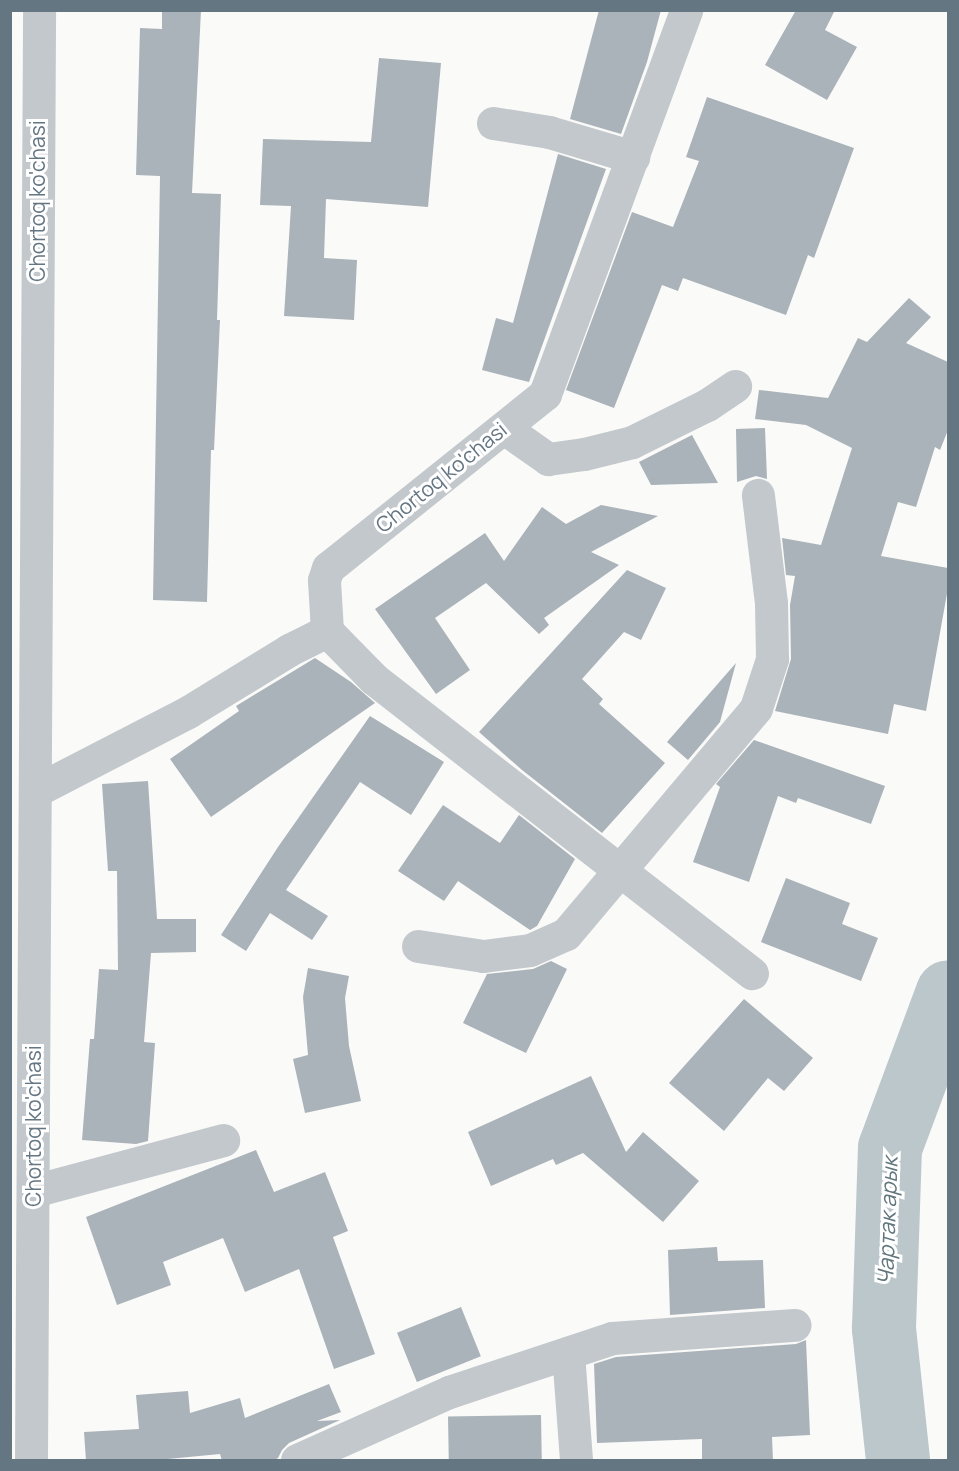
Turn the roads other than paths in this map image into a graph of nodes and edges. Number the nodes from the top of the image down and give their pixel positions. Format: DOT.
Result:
graph roads {
  1 [pos="39,10"];
  2 [pos="687,10"];
  3 [pos="493,123"];
  4 [pos="633,157"];
  5 [pos="735,386"];
  6 [pos="504,428"];
  7 [pos="758,495"];
  8 [pos="327,631"];
  9 [pos="22,683"];
  10 [pos="35,791"];
  11 [pos="618,869"];
  12 [pos="418,946"];
  13 [pos="752,973"];
  14 [pos="223,1140"];
  15 [pos="33,1191"];
  16 [pos="795,1324"];
  17 [pos="568,1353"];
  18 [pos="31,1461"];
  19 [pos="297,1461"];
  20 [pos="576,1461"];
  1 -- 9 [label="street, Chortoq ko'chasi"];
  2 -- 4 [label="street, Chortoq ko'chasi"];
  3 -- 4 [label="street"];
  4 -- 6 [label="street, Chortoq ko'chasi"];
  5 -- 6 [label="street"];
  6 -- 8 [label="street, Chortoq ko'chasi"];
  7 -- 11 [label="street"];
  8 -- 10 [label="street"];
  8 -- 11 [label="street"];
  9 -- 10 [label="street, Chortoq ko'chasi"];
  10 -- 15 [label="street, Chortoq ko'chasi"];
  11 -- 12 [label="street"];
  11 -- 13 [label="street"];
  14 -- 15 [label="street"];
  15 -- 18 [label="street, Chortoq ko'chasi"];
  16 -- 17 [label="street"];
  17 -- 19 [label="street"];
  17 -- 20 [label="street"];
}
